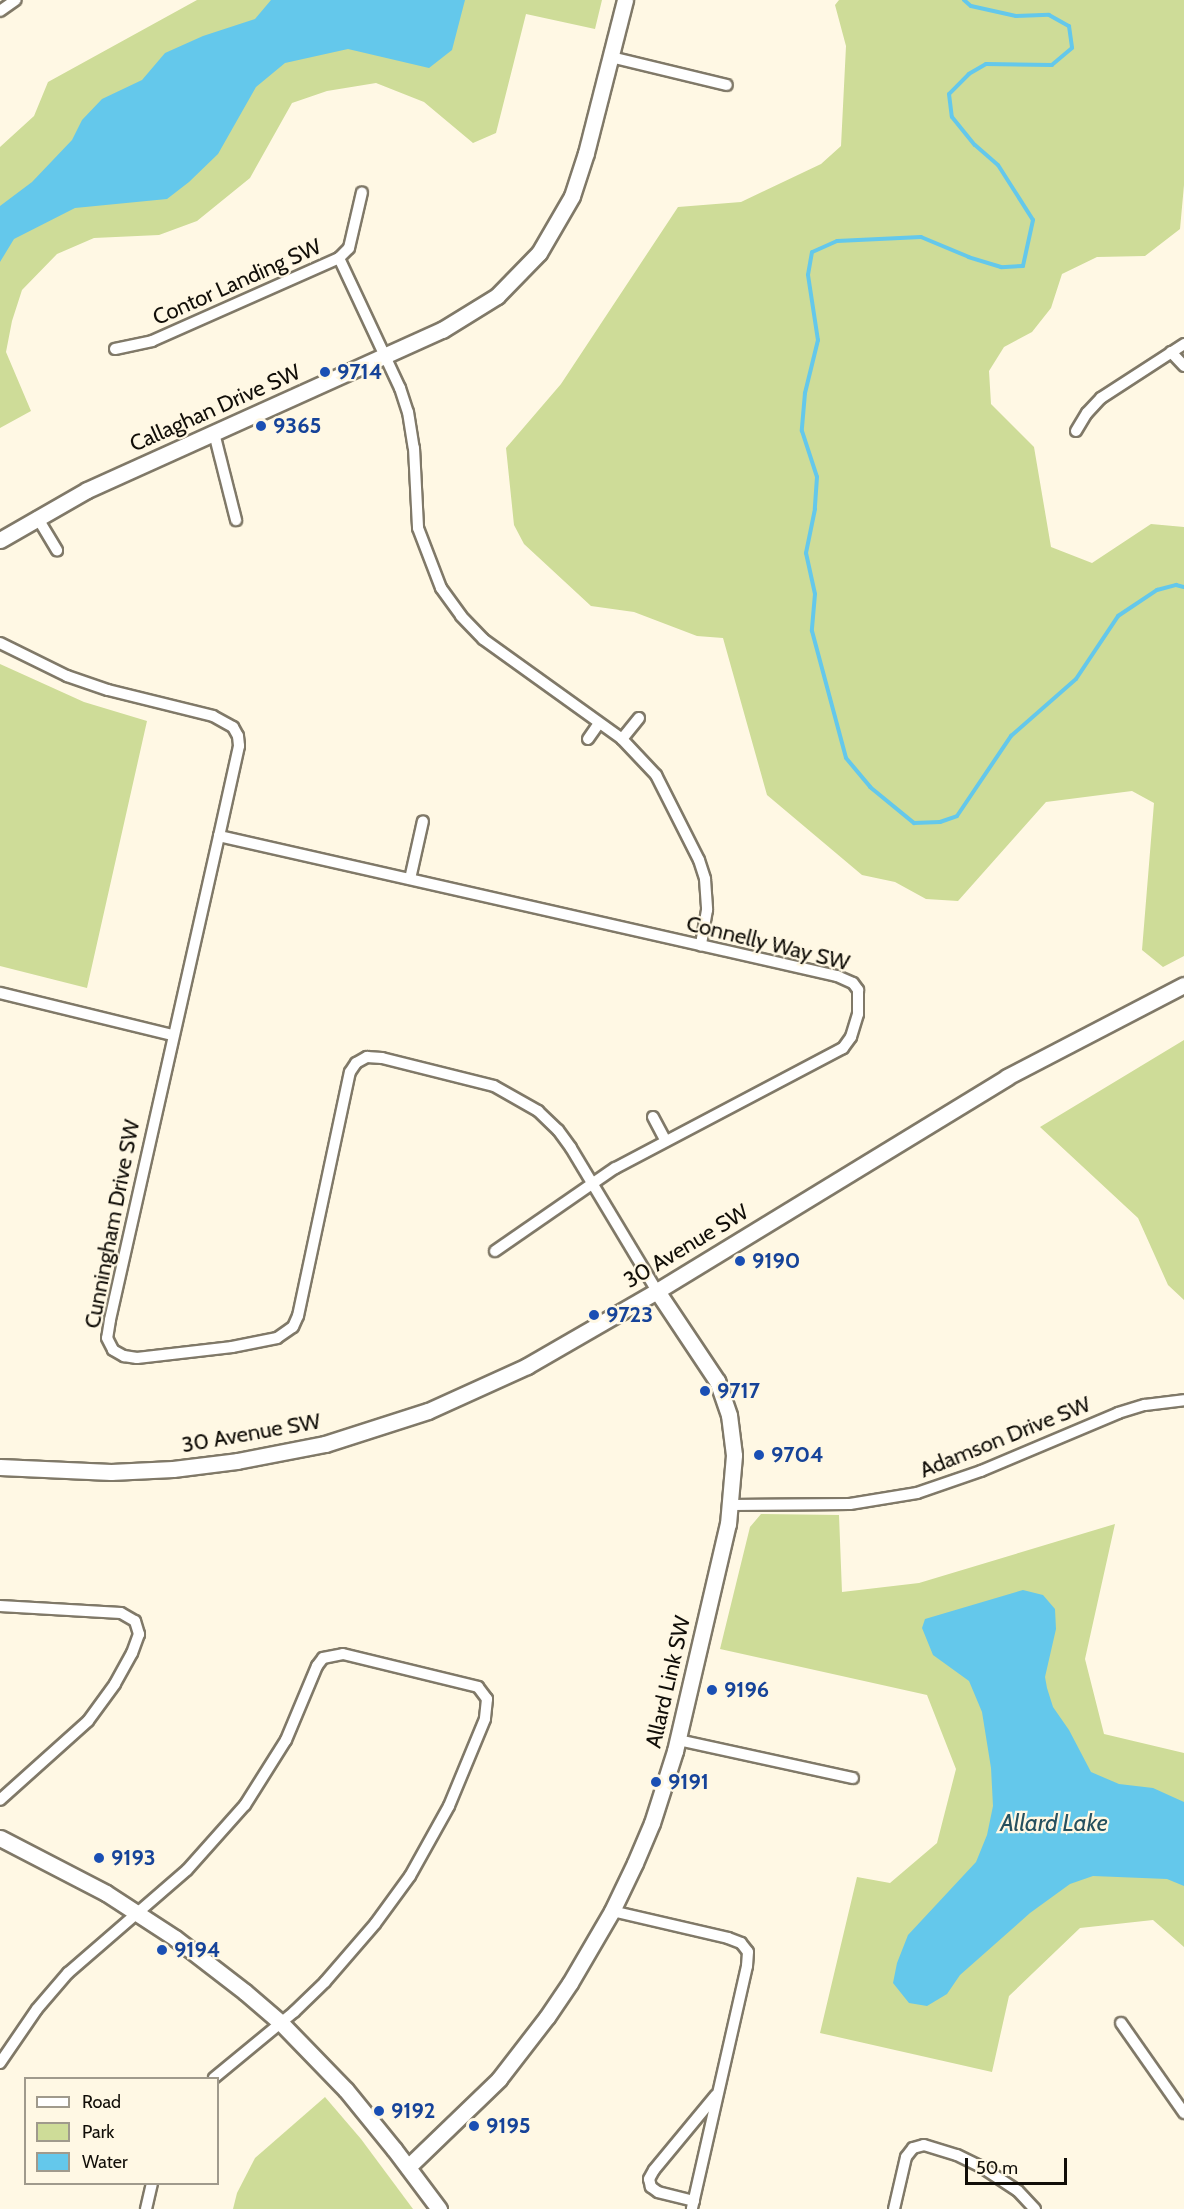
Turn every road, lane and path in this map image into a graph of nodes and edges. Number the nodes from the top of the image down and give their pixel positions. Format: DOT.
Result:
graph roads {
  1 [pos="16,0"];
  2 [pos="625,0"];
  3 [pos="0,11"];
  4 [pos="611,57"];
  5 [pos="727,85"];
  6 [pos="362,192"];
  7 [pos="339,258"];
  8 [pos="1184,344"];
  9 [pos="115,349"];
  10 [pos="1171,352"];
  11 [pos="385,357"];
  12 [pos="1184,366"];
  13 [pos="1076,431"];
  14 [pos="214,433"];
  15 [pos="37,517"];
  16 [pos="236,520"];
  17 [pos="0,540"];
  18 [pos="57,550"];
  19 [pos="0,643"];
  20 [pos="639,718"];
  21 [pos="599,723"];
  22 [pos="588,739"];
  23 [pos="622,740"];
  24 [pos="423,821"];
  25 [pos="219,836"];
  26 [pos="410,879"];
  27 [pos="701,945"];
  28 [pos="1184,985"];
  29 [pos="0,993"];
  30 [pos="172,1035"];
  31 [pos="653,1117"];
  32 [pos="666,1142"];
  33 [pos="592,1185"];
  34 [pos="495,1251"];
  35 [pos="657,1290"];
  36 [pos="1184,1400"];
  37 [pos="0,1467"];
  38 [pos="732,1505"];
  39 [pos="0,1606"];
  40 [pos="678,1740"];
  41 [pos="853,1779"];
  42 [pos="0,1800"];
  43 [pos="0,1838"];
  44 [pos="612,1911"];
  45 [pos="138,1913"];
  46 [pos="1121,2023"];
  47 [pos="281,2024"];
  48 [pos="0,2063"];
  49 [pos="216,2077"];
  50 [pos="718,2092"];
  51 [pos="1184,2113"];
  52 [pos="408,2167"];
  53 [pos="152,2185"];
  54 [pos="693,2205"];
  55 [pos="146,2209"];
  56 [pos="439,2209"];
  57 [pos="894,2209"];
  58 [pos="1035,2209"];
  1 -- 3 [label="street"];
  2 -- 4 [label="street, Callaghan Drive SW"];
  4 -- 5 [label="street"];
  4 -- 11 [label="street, Callaghan Drive SW"];
  6 -- 7 [label="street, Contor Landing SW"];
  7 -- 9 [label="street, Contor Landing SW"];
  7 -- 11 [label="street"];
  8 -- 10 [label="street"];
  10 -- 12 [label="street"];
  10 -- 13 [label="street"];
  11 -- 14 [label="street, Callaghan Drive SW"];
  11 -- 21 [label="street"];
  14 -- 15 [label="street, Callaghan Drive SW"];
  14 -- 16 [label="street"];
  15 -- 17 [label="street, Callaghan Drive SW"];
  15 -- 18 [label="street"];
  19 -- 25 [label="street, Cunningham Drive SW"];
  20 -- 23 [label="street"];
  21 -- 22 [label="street"];
  21 -- 23 [label="street"];
  23 -- 27 [label="street"];
  24 -- 26 [label="street"];
  25 -- 26 [label="street, Connelly Way SW"];
  25 -- 30 [label="street, Cunningham Drive SW"];
  26 -- 27 [label="street, Connelly Way SW"];
  27 -- 32 [label="street, Connelly Way SW"];
  28 -- 35 [label="street, 30 Avenue SW"];
  29 -- 30 [label="street"];
  30 -- 33 [label="street, Cunningham Drive SW"];
  31 -- 32 [label="street"];
  32 -- 33 [label="street, Connelly Way SW"];
  33 -- 34 [label="street"];
  33 -- 35 [label="street, Cunningham Drive SW"];
  35 -- 37 [label="street, 30 Avenue SW"];
  35 -- 38 [label="street, Allard Link SW"];
  36 -- 38 [label="street, Adamson Drive SW"];
  38 -- 40 [label="street, Allard Link SW"];
  39 -- 42 [label="street"];
  40 -- 41 [label="street"];
  40 -- 44 [label="street, Allard Link SW"];
  43 -- 45 [label="street"];
  44 -- 50 [label="street"];
  44 -- 52 [label="street, Allard Link SW"];
  45 -- 47 [label="street"];
  45 -- 47 [label="street"];
  45 -- 48 [label="street"];
  46 -- 51 [label="street"];
  47 -- 49 [label="street"];
  47 -- 52 [label="street"];
  50 -- 54 [label="street"];
  50 -- 54 [label="street"];
  52 -- 56 [label="street"];
  53 -- 55 [label="street"];
  57 -- 58 [label="street"];
}
